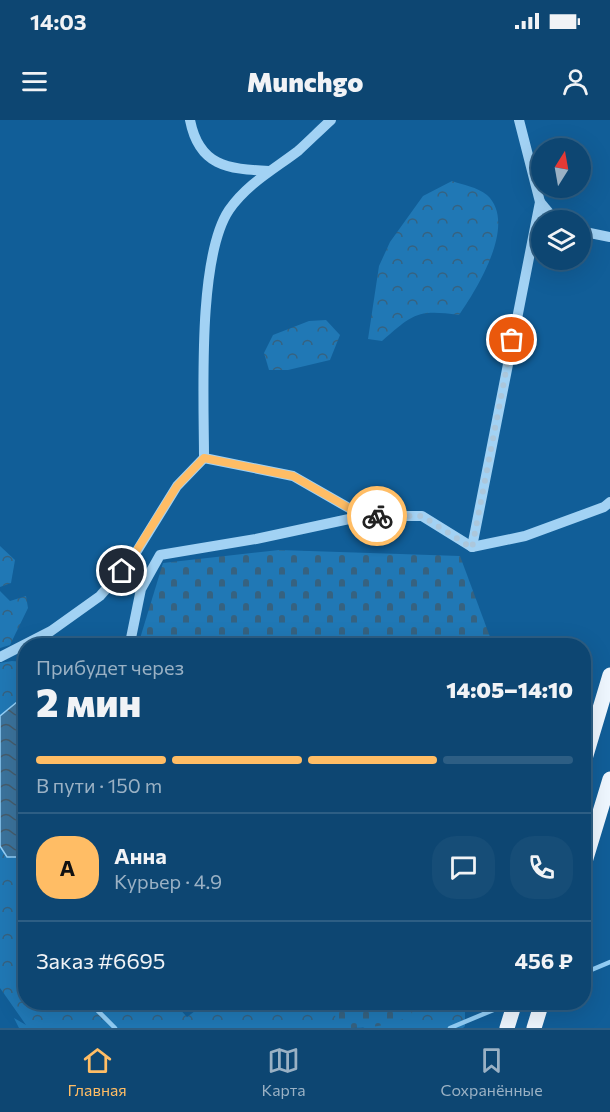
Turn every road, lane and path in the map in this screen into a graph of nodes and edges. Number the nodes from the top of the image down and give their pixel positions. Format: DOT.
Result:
graph roads {
  1 [pos="190,120"];
  2 [pos="331,120"];
  3 [pos="519,120"];
  4 [pos="269,171"];
  5 [pos="540,202"];
  6 [pos="547,210"];
  7 [pos="591,233"];
  8 [pos="610,237"];
  9 [pos="204,458"];
  10 [pos="610,502"];
  11 [pos="363,516"];
  12 [pos="472,548"];
  13 [pos="37,638"];
  14 [pos="131,638"];
  15 [pos="18,648"];
  16 [pos="0,657"];
  17 [pos="610,675"];
  18 [pos="591,739"];
  19 [pos="610,779"];
  20 [pos="591,842"];
  21 [pos="512,1010"];
  22 [pos="540,1010"];
  23 [pos="507,1028"];
  24 [pos="534,1028"];
  1 -- 4 [label="street"];
  2 -- 4 [label="street"];
  3 -- 5 [label="street"];
  4 -- 9 [label="street"];
  5 -- 6 [label="street"];
  5 -- 12 [label="street"];
  7 -- 8 [label="street"];
  9 -- 11 [label="street"];
  9 -- 13 [label="street"];
  10 -- 12 [label="street"];
  11 -- 12 [label="street"];
  11 -- 14 [label="street"];
  15 -- 16 [label="street"];
  17 -- 18 [label="main road"];
  19 -- 20 [label="main road"];
  21 -- 23 [label="main road"];
  22 -- 24 [label="main road"];
}
